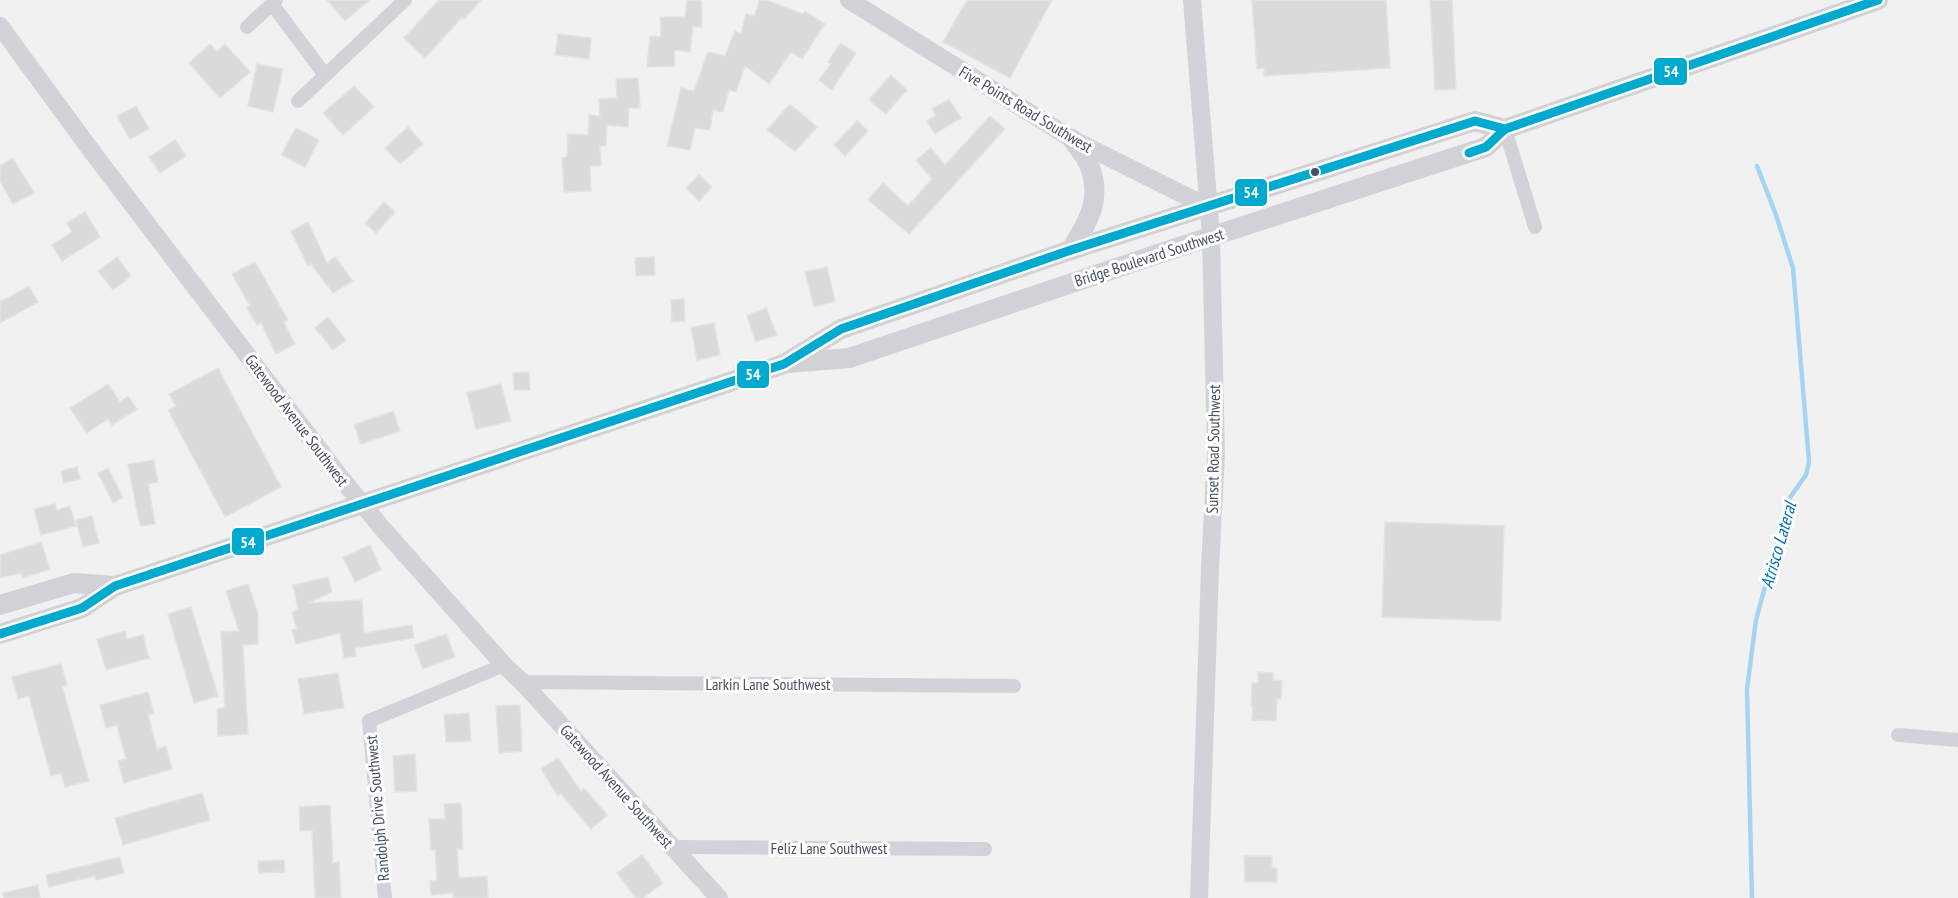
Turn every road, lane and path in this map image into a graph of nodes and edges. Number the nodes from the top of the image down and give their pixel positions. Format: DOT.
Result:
graph roads {
  1 [pos="405,0"];
  2 [pos="849,0"];
  3 [pos="1192,0"];
  4 [pos="1878,0"];
  5 [pos="274,2"];
  6 [pos="0,26"];
  7 [pos="247,27"];
  8 [pos="325,75"];
  9 [pos="298,101"];
  10 [pos="1504,129"];
  11 [pos="1072,139"];
  12 [pos="1208,207"];
  13 [pos="1535,227"];
  14 [pos="1210,236"];
  15 [pos="1071,250"];
  16 [pos="784,364"];
  17 [pos="361,503"];
  18 [pos="115,586"];
  19 [pos="0,605"];
  20 [pos="0,634"];
  21 [pos="504,665"];
  22 [pos="522,682"];
  23 [pos="1014,686"];
  24 [pos="1898,735"];
  25 [pos="1958,740"];
  26 [pos="673,847"];
  27 [pos="986,849"];
  28 [pos="385,898"];
  29 [pos="718,898"];
  30 [pos="1199,898"];
  1 -- 8 [label="street"];
  2 -- 11 [label="street, Five Points Road Southwest"];
  3 -- 12 [label="street, Sunset Road Southwest"];
  4 -- 10 [label="main road, Bridge Boulevard Southwest"];
  5 -- 7 [label="street"];
  5 -- 8 [label="street"];
  6 -- 17 [label="street, Gatewood Avenue Southwest"];
  8 -- 9 [label="street"];
  10 -- 12 [label="main road, Bridge Boulevard Southwest"];
  10 -- 13 [label="street"];
  10 -- 14 [label="main road, Bridge Boulevard Southwest"];
  11 -- 12 [label="street, Five Points Road Southwest"];
  11 -- 15 [label="main road"];
  12 -- 14 [label="street, Sunset Road Southwest"];
  12 -- 15 [label="main road, Bridge Boulevard Southwest"];
  14 -- 16 [label="main road, Bridge Boulevard Southwest"];
  14 -- 30 [label="street, Sunset Road Southwest"];
  15 -- 16 [label="main road, Bridge Boulevard Southwest"];
  16 -- 17 [label="main road, Bridge Boulevard Southwest"];
  17 -- 18 [label="main road, Bridge Boulevard Southwest"];
  17 -- 21 [label="street, Gatewood Avenue Southwest"];
  18 -- 19 [label="main road, Bridge Boulevard Southwest"];
  18 -- 20 [label="main road, Bridge Boulevard Southwest"];
  21 -- 22 [label="street, Gatewood Avenue Southwest"];
  21 -- 28 [label="street, Randolph Drive Southwest"];
  22 -- 23 [label="street, Larkin Lane Southwest"];
  22 -- 26 [label="street, Gatewood Avenue Southwest"];
  24 -- 25 [label="street"];
  26 -- 27 [label="street, Feliz Lane Southwest"];
  26 -- 29 [label="street, Gatewood Avenue Southwest"];
}
